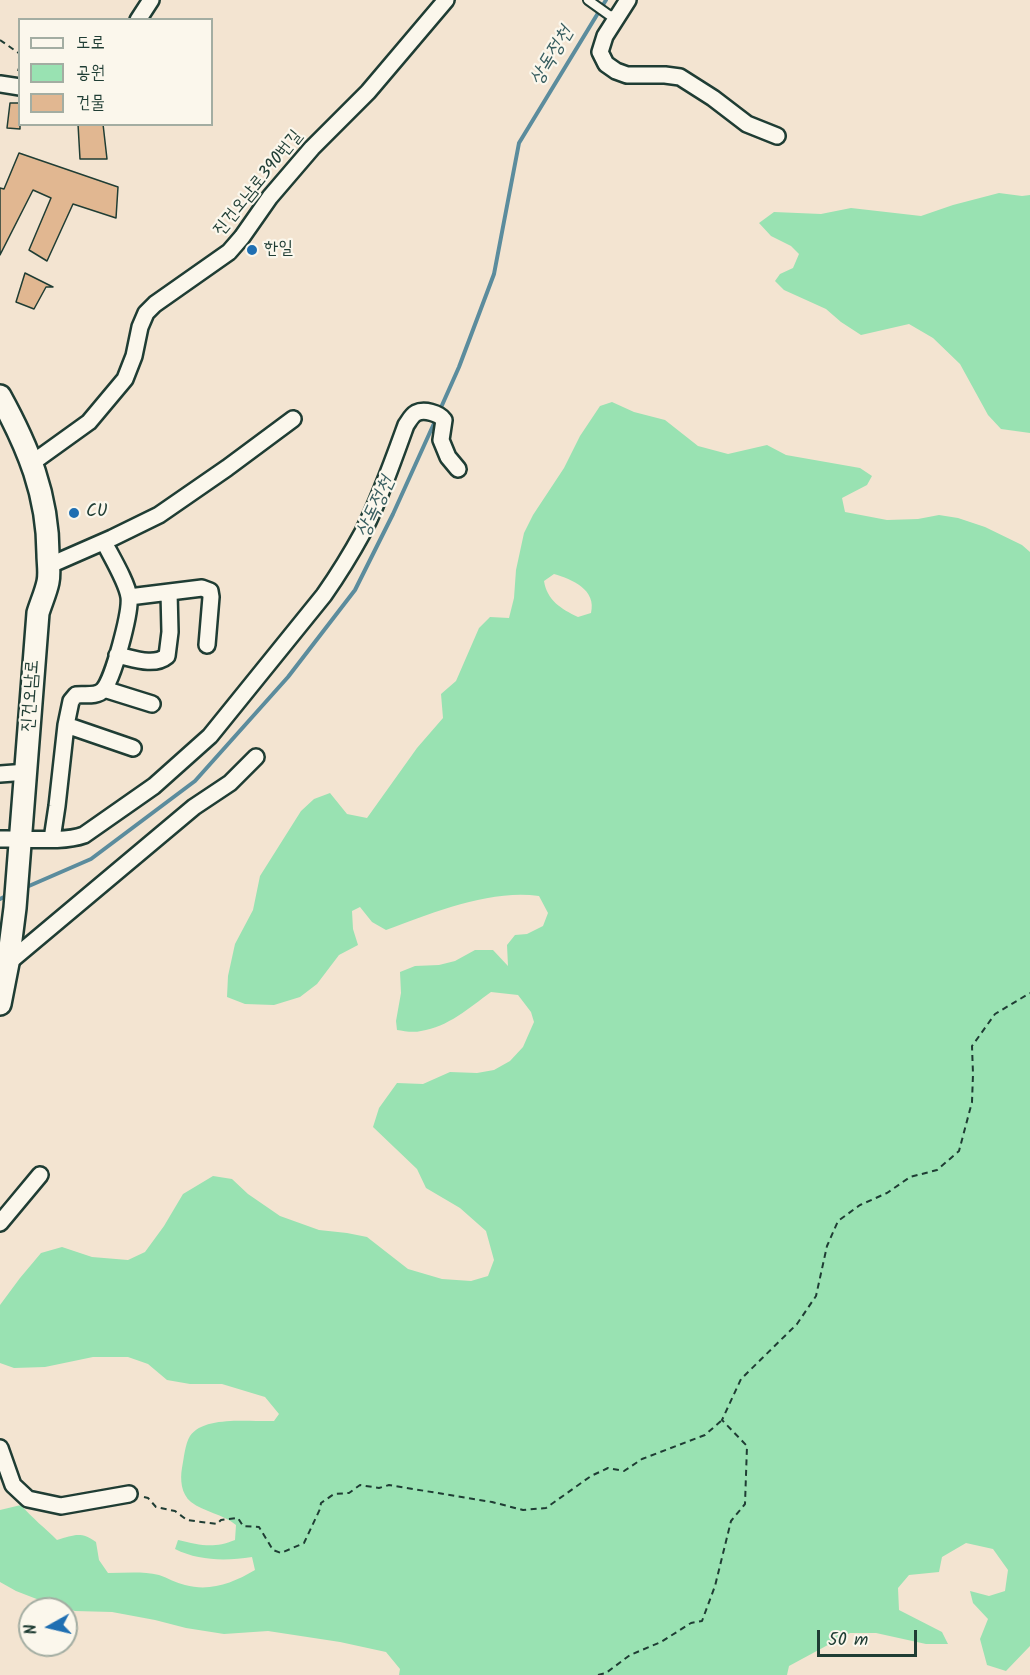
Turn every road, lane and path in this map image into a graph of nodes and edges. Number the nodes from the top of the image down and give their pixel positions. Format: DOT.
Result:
graph roads {
  1 [pos="151,0"];
  2 [pos="446,0"];
  3 [pos="628,0"];
  4 [pos="589,1"];
  5 [pos="613,16"];
  6 [pos="139,18"];
  7 [pos="0,40"];
  8 [pos="18,53"];
  9 [pos="0,84"];
  10 [pos="18,87"];
  11 [pos="777,136"];
  12 [pos="0,396"];
  13 [pos="293,419"];
  14 [pos="32,463"];
  15 [pos="458,469"];
  16 [pos="104,542"];
  17 [pos="48,566"];
  18 [pos="170,592"];
  19 [pos="129,597"];
  20 [pos="207,645"];
  21 [pos="117,655"];
  22 [pos="104,690"];
  23 [pos="152,704"];
  24 [pos="66,725"];
  25 [pos="132,748"];
  26 [pos="256,758"];
  27 [pos="27,772"];
  28 [pos="0,774"];
  29 [pos="10,838"];
  30 [pos="51,839"];
  31 [pos="8,963"];
  32 [pos="1030,993"];
  33 [pos="0,1004"];
  34 [pos="40,1175"];
  35 [pos="0,1222"];
  36 [pos="722,1420"];
  37 [pos="0,1448"];
  38 [pos="129,1494"];
  39 [pos="598,1675"];
  1 -- 6 [label="street"];
  2 -- 14 [label="street, 진건오남로390번길"];
  3 -- 5 [label="street"];
  4 -- 5 [label="lane"];
  5 -- 11 [label="street"];
  7 -- 8 [label="path"];
  9 -- 10 [label="street"];
  12 -- 14 [label="main road, 진건오남로"];
  13 -- 16 [label="street"];
  14 -- 17 [label="main road, 진건오남로"];
  15 -- 30 [label="street"];
  16 -- 17 [label="street"];
  16 -- 19 [label="street"];
  17 -- 27 [label="main road, 진건오남로"];
  18 -- 19 [label="street"];
  18 -- 20 [label="street"];
  18 -- 21 [label="street"];
  19 -- 21 [label="street"];
  21 -- 22 [label="street"];
  22 -- 23 [label="street"];
  22 -- 24 [label="street"];
  24 -- 25 [label="street"];
  24 -- 30 [label="street"];
  26 -- 31 [label="street"];
  27 -- 28 [label="street"];
  27 -- 29 [label="main road, 진건오남로"];
  29 -- 30 [label="street"];
  29 -- 31 [label="main road, 진건오남로"];
  31 -- 33 [label="main road, 진건오남로"];
  32 -- 36 [label="path"];
  34 -- 35 [label="street"];
  36 -- 38 [label="path"];
  36 -- 39 [label="path"];
  37 -- 38 [label="street"];
}
